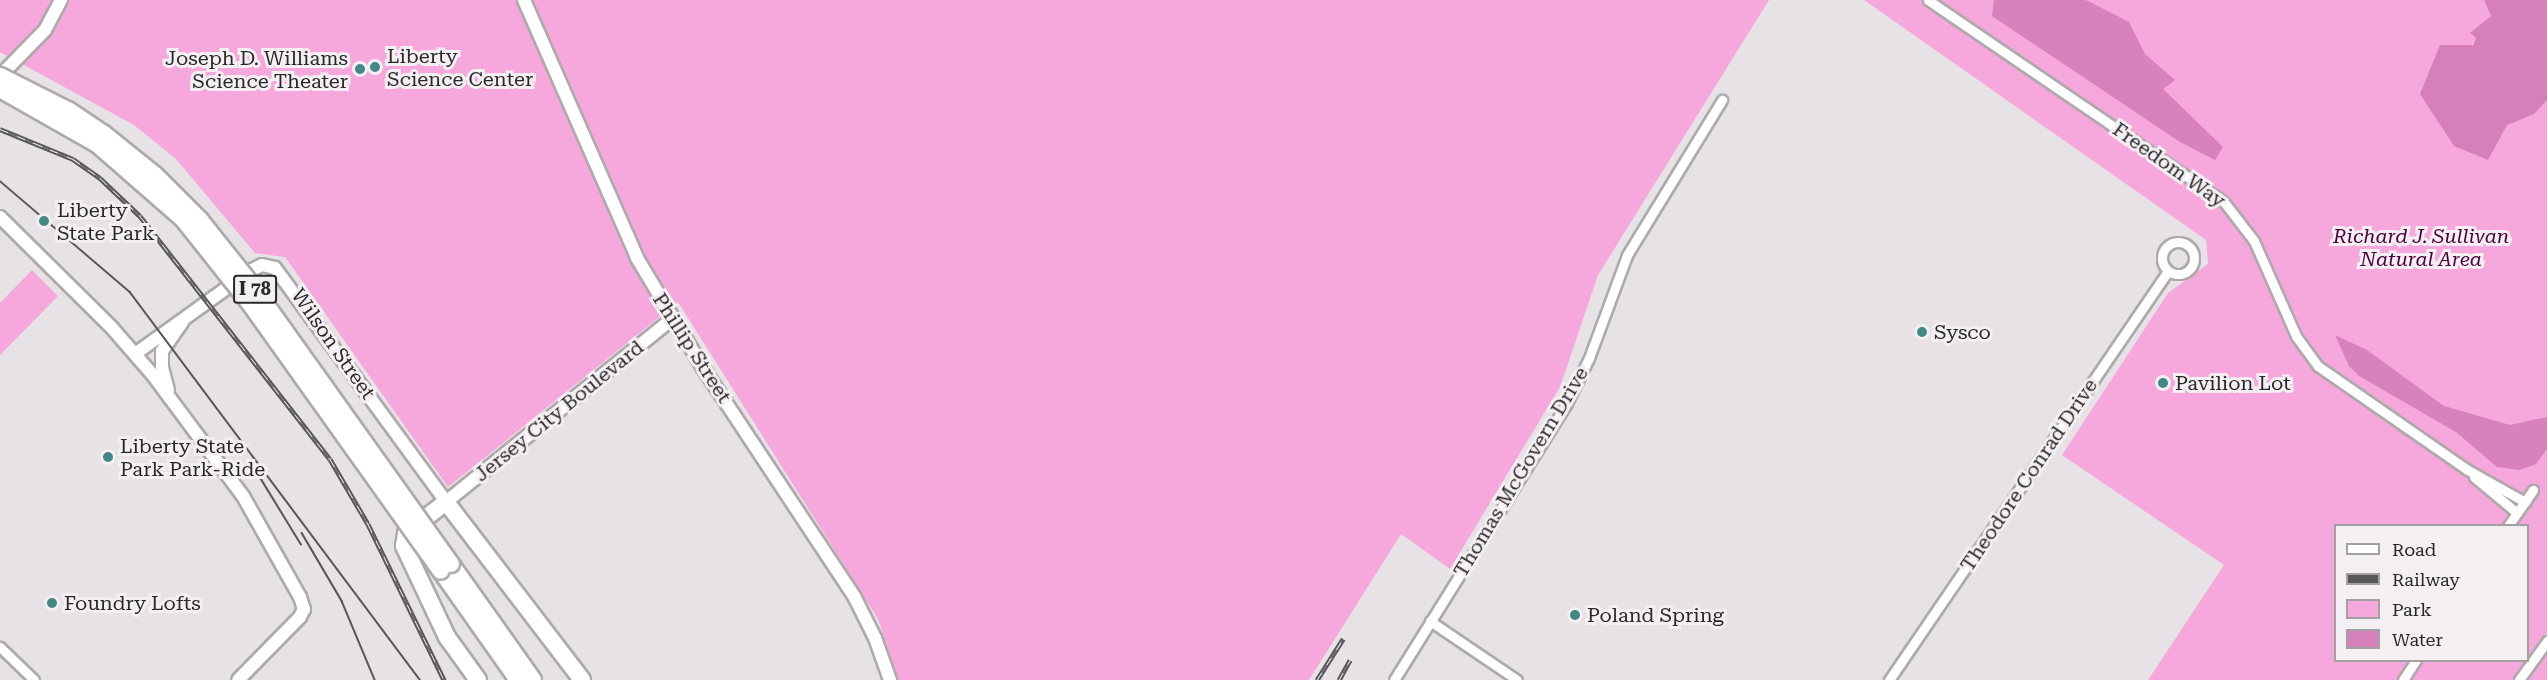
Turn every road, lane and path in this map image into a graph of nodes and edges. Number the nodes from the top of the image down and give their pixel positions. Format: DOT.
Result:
graph roads {
  1 [pos="61,0"];
  2 [pos="524,0"];
  3 [pos="1928,0"];
  4 [pos="0,76"];
  5 [pos="0,89"];
  6 [pos="1722,100"];
  7 [pos="0,218"];
  8 [pos="2168,271"];
  9 [pos="194,309"];
  10 [pos="672,319"];
  11 [pos="135,354"];
  12 [pos="172,399"];
  13 [pos="2466,469"];
  14 [pos="2533,490"];
  15 [pos="446,502"];
  16 [pos="2525,502"];
  17 [pos="2517,513"];
  18 [pos="2509,524"];
  19 [pos="446,568"];
  20 [pos="1430,621"];
  21 [pos="2547,641"];
  22 [pos="0,646"];
  23 [pos="2415,662"];
  24 [pos="33,680"];
  25 [pos="238,680"];
  26 [pos="478,680"];
  27 [pos="518,680"];
  28 [pos="533,680"];
  29 [pos="582,680"];
  30 [pos="890,680"];
  31 [pos="1394,680"];
  32 [pos="1517,680"];
  33 [pos="1889,680"];
  34 [pos="2403,680"];
  35 [pos="2519,680"];
  1 -- 4 [label="street"];
  2 -- 10 [label="street, Phillip Street"];
  3 -- 13 [label="street, Freedom Way"];
  4 -- 19 [label="highway, I 78, bridge"];
  5 -- 19 [label="highway, I 78, bridge"];
  6 -- 20 [label="street, Thomas McGovern Drive"];
  7 -- 11 [label="street"];
  8 -- 33 [label="street, Theodore Conrad Drive"];
  9 -- 11 [label="street, Wilson Street"];
  9 -- 12 [label="street"];
  9 -- 15 [label="street, Wilson Street"];
  10 -- 15 [label="street, Jersey City Boulevard"];
  10 -- 30 [label="street, Phillip Street"];
  11 -- 12 [label="street"];
  12 -- 25 [label="street"];
  13 -- 16 [label="street, Freedom Way"];
  13 -- 17 [label="street, Freedom Way"];
  14 -- 16 [label="street"];
  15 -- 26 [label="highway"];
  15 -- 29 [label="highway"];
  16 -- 17 [label="street"];
  17 -- 18 [label="street"];
  19 -- 27 [label="highway, I 78"];
  19 -- 28 [label="highway, I 78"];
  20 -- 31 [label="street, Thomas McGovern Drive"];
  20 -- 32 [label="street"];
  21 -- 35 [label="street"];
  22 -- 24 [label="street"];
  23 -- 34 [label="street"];
}
